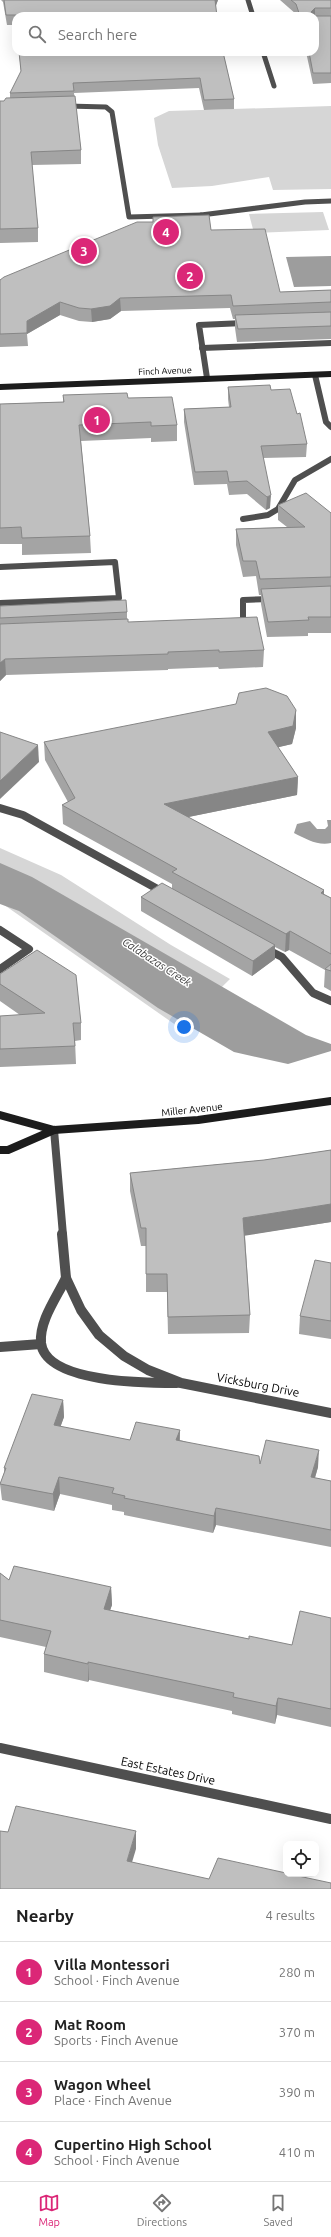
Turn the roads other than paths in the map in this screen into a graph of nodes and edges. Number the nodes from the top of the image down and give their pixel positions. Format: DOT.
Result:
graph roads {
  1 [pos="248,0"];
  2 [pos="252,12"];
  3 [pos="265,56"];
  4 [pos="274,86"];
  5 [pos="63,106"];
  6 [pos="331,201"];
  7 [pos="251,323"];
  8 [pos="331,343"];
  9 [pos="202,348"];
  10 [pos="315,374"];
  11 [pos="331,374"];
  12 [pos="207,378"];
  13 [pos="0,387"];
  14 [pos="331,427"];
  15 [pos="331,459"];
  16 [pos="243,520"];
  17 [pos="0,567"];
  18 [pos="275,599"];
  19 [pos="0,602"];
  20 [pos="236,626"];
  21 [pos="0,808"];
  22 [pos="167,894"];
  23 [pos="0,930"];
  24 [pos="262,946"];
  25 [pos="0,969"];
  26 [pos="331,1001"];
  27 [pos="331,1101"];
  28 [pos="0,1115"];
  29 [pos="54,1130"];
  30 [pos="0,1150"];
  31 [pos="66,1278"];
  32 [pos="41,1344"];
  33 [pos="0,1347"];
  34 [pos="181,1383"];
  35 [pos="331,1412"];
  36 [pos="0,1748"];
  37 [pos="331,1819"];
  1 -- 2 [label="street"];
  3 -- 4 [label="street"];
  5 -- 6 [label="street"];
  7 -- 9 [label="street"];
  8 -- 9 [label="street"];
  9 -- 12 [label="street"];
  10 -- 11 [label="street, Finch Avenue"];
  10 -- 12 [label="street, Finch Avenue"];
  10 -- 14 [label="street"];
  12 -- 13 [label="street, Finch Avenue"];
  15 -- 16 [label="street"];
  17 -- 19 [label="street"];
  18 -- 20 [label="street"];
  21 -- 22 [label="street"];
  23 -- 25 [label="street"];
  24 -- 26 [label="street"];
  27 -- 29 [label="street, Miller Avenue"];
  28 -- 29 [label="street, Miller Avenue"];
  29 -- 30 [label="street, Miller Avenue"];
  29 -- 31 [label="street, Vicksburg Drive"];
  31 -- 32 [label="street, Vicksburg Drive"];
  31 -- 34 [label="street, Vicksburg Drive"];
  32 -- 33 [label="street"];
  32 -- 34 [label="street, Vicksburg Drive"];
  34 -- 35 [label="street, Vicksburg Drive"];
  36 -- 37 [label="street, East Estates Drive"];
}
